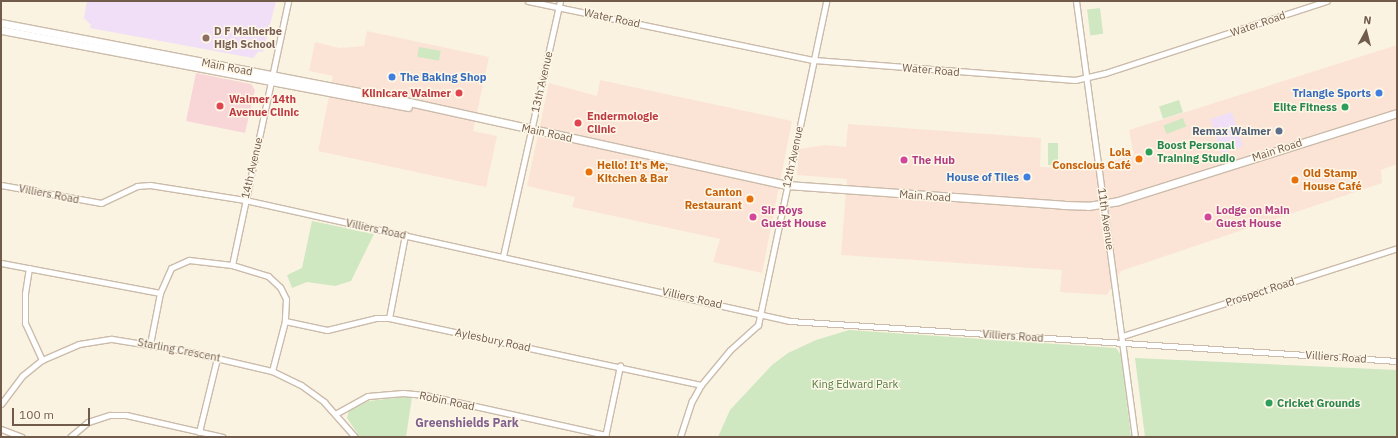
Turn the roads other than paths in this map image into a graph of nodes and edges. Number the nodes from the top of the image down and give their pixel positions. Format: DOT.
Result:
graph roads {
  1 [pos="288,1"];
  2 [pos="528,1"];
  3 [pos="560,1"];
  4 [pos="826,1"];
  5 [pos="1076,1"];
  6 [pos="1328,1"];
  7 [pos="559,7"];
  8 [pos="1,23"];
  9 [pos="1,30"];
  10 [pos="814,60"];
  11 [pos="271,78"];
  12 [pos="1086,78"];
  13 [pos="1396,112"];
  14 [pos="531,129"];
  15 [pos="1,185"];
  16 [pos="787,185"];
  17 [pos="245,200"];
  18 [pos="1104,205"];
  19 [pos="405,235"];
  20 [pos="1397,248"];
  21 [pos="503,256"];
  22 [pos="1,263"];
  23 [pos="232,265"];
  24 [pos="29,268"];
  25 [pos="160,293"];
  26 [pos="760,314"];
  27 [pos="389,318"];
  28 [pos="285,321"];
  29 [pos="1122,336"];
  30 [pos="1122,342"];
  31 [pos="150,344"];
  32 [pos="218,358"];
  33 [pos="42,360"];
  34 [pos="1397,361"];
  35 [pos="620,366"];
  36 [pos="272,371"];
  37 [pos="701,385"];
  38 [pos="1,404"];
  39 [pos="337,413"];
  40 [pos="1,429"];
  41 [pos="199,432"];
  42 [pos="606,436"];
  43 [pos="22,437"];
  44 [pos="70,437"];
  45 [pos="222,437"];
  46 [pos="355,437"];
  47 [pos="680,437"];
  48 [pos="1135,437"];
  1 -- 11 [label="street, 14th Avenue"];
  2 -- 7 [label="street, Water Road"];
  3 -- 7 [label="street, 13th Avenue"];
  4 -- 10 [label="street, 12th Avenue"];
  5 -- 12 [label="street, 11th Avenue"];
  6 -- 12 [label="street, Water Road"];
  7 -- 10 [label="street, Water Road"];
  7 -- 14 [label="street, 13th Avenue"];
  8 -- 11 [label="main road, Main Road"];
  9 -- 11 [label="main road, Main Road"];
  10 -- 12 [label="street, Water Road"];
  10 -- 16 [label="street, 12th Avenue"];
  11 -- 14 [label="main road, Main Road"];
  11 -- 17 [label="street, 14th Avenue"];
  12 -- 18 [label="street, 11th Avenue"];
  13 -- 18 [label="main road, Main Road"];
  14 -- 16 [label="main road, Main Road"];
  14 -- 21 [label="street, 13th Avenue"];
  15 -- 17 [label="street, Villiers Road"];
  16 -- 18 [label="main road, Main Road"];
  16 -- 26 [label="street, 12th Avenue"];
  17 -- 19 [label="street, Villiers Road"];
  17 -- 23 [label="street, 14th Avenue"];
  18 -- 29 [label="street, 11th Avenue"];
  19 -- 21 [label="street, Villiers Road"];
  19 -- 27 [label="street"];
  20 -- 29 [label="street, Prospect Road"];
  21 -- 26 [label="street, Villiers Road"];
  22 -- 24 [label="street"];
  23 -- 25 [label="street"];
  23 -- 28 [label="street"];
  24 -- 25 [label="street"];
  24 -- 33 [label="street"];
  25 -- 31 [label="street"];
  26 -- 30 [label="street, Villiers Road"];
  26 -- 37 [label="street, 12th Avenue"];
  27 -- 28 [label="street, Aylesbury Road"];
  27 -- 35 [label="street, Aylesbury Road"];
  28 -- 36 [label="street"];
  29 -- 30 [label="street, 11th Avenue"];
  30 -- 34 [label="street, Villiers Road"];
  30 -- 48 [label="street, 11th Avenue"];
  31 -- 32 [label="street, Starling Crescent"];
  31 -- 33 [label="street, Starling Crescent"];
  32 -- 36 [label="street, Starling Crescent"];
  32 -- 41 [label="street"];
  33 -- 38 [label="street, Starling Crescent"];
  35 -- 37 [label="street, Aylesbury Road"];
  35 -- 42 [label="street"];
  36 -- 39 [label="street, Starling Crescent"];
  37 -- 47 [label="street, 12th Avenue"];
  39 -- 42 [label="street, Robin Road"];
  39 -- 46 [label="street, Starling Crescent"];
  40 -- 43 [label="street"];
  41 -- 44 [label="street"];
  41 -- 45 [label="street"];
}
